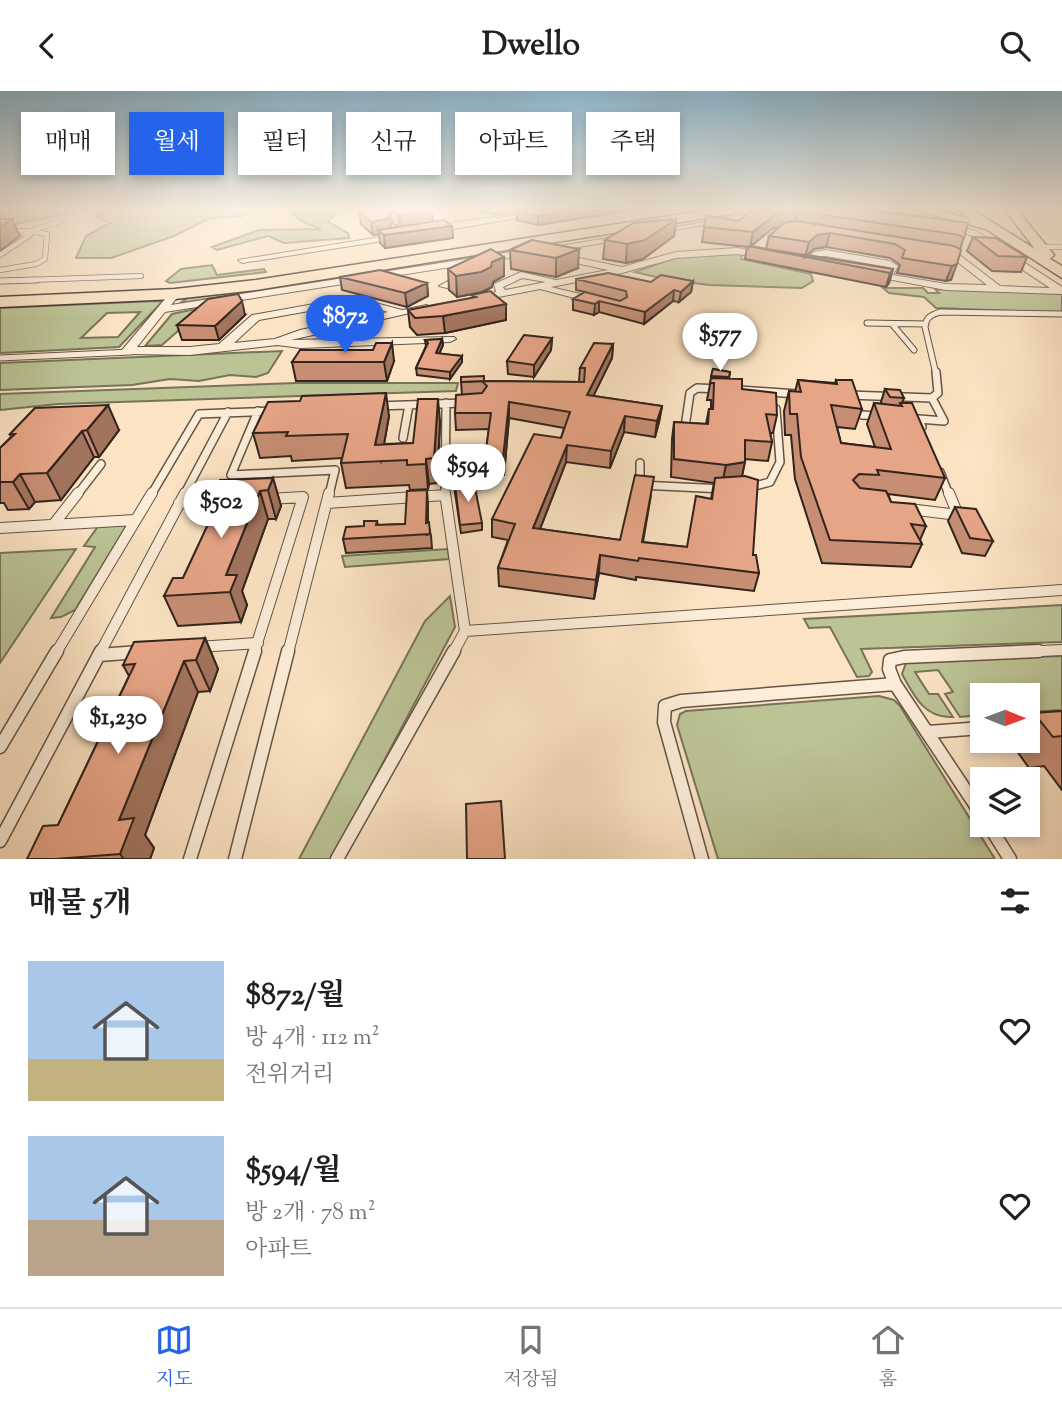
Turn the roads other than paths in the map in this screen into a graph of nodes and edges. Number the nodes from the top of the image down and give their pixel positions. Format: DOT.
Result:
graph roads {
  1 [pos="46,246"];
  2 [pos="330,246"];
  3 [pos="480,246"];
  4 [pos="502,246"];
  5 [pos="519,246"];
  6 [pos="565,246"];
  7 [pos="992,246"];
  8 [pos="1021,246"];
  9 [pos="1035,246"];
  10 [pos="1040,246"];
  11 [pos="1062,247"];
  12 [pos="534,251"];
  13 [pos="931,251"];
  14 [pos="1044,251"];
  15 [pos="782,257"];
  16 [pos="486,259"];
  17 [pos="242,260"];
  18 [pos="795,260"];
  19 [pos="809,262"];
  20 [pos="822,265"];
  21 [pos="1062,265"];
  22 [pos="0,270"];
  23 [pos="622,270"];
  24 [pos="862,272"];
  25 [pos="1062,273"];
  26 [pos="141,275"];
  27 [pos="888,277"];
  28 [pos="0,281"];
  29 [pos="560,282"];
  30 [pos="444,286"];
  31 [pos="535,287"];
  32 [pos="998,289"];
  33 [pos="1062,291"];
  34 [pos="503,293"];
  35 [pos="175,294"];
  36 [pos="0,300"];
  37 [pos="465,300"];
  38 [pos="608,303"];
  39 [pos="439,305"];
  40 [pos="165,309"];
  41 [pos="401,313"];
  42 [pos="1062,314"];
  43 [pos="867,323"];
  44 [pos="892,324"];
  45 [pos="926,324"];
  46 [pos="450,339"];
  47 [pos="277,342"];
  48 [pos="221,349"];
  49 [pos="914,350"];
  50 [pos="131,352"];
  51 [pos="0,358"];
  52 [pos="777,393"];
  53 [pos="803,394"];
  54 [pos="842,395"];
  55 [pos="932,398"];
  56 [pos="446,403"];
  57 [pos="470,403"];
  58 [pos="409,405"];
  59 [pos="368,407"];
  60 [pos="285,410"];
  61 [pos="258,411"];
  62 [pos="228,412"];
  63 [pos="862,415"];
  64 [pos="896,418"];
  65 [pos="907,418"];
  66 [pos="919,419"];
  67 [pos="685,427"];
  68 [pos="923,431"];
  69 [pos="403,438"];
  70 [pos="100,464"];
  71 [pos="640,464"];
  72 [pos="938,467"];
  73 [pos="730,489"];
  74 [pos="743,489"];
  75 [pos="445,495"];
  76 [pos="262,499"];
  77 [pos="234,501"];
  78 [pos="179,503"];
  79 [pos="327,503"];
  80 [pos="905,509"];
  81 [pos="135,520"];
  82 [pos="53,525"];
  83 [pos="0,528"];
  84 [pos="1062,590"];
  85 [pos="465,631"];
  86 [pos="258,643"];
  87 [pos="191,648"];
  88 [pos="1062,650"];
  89 [pos="152,651"];
  90 [pos="99,655"];
  91 [pos="895,684"];
  92 [pos="970,729"];
  93 [pos="928,731"];
  94 [pos="0,747"];
  95 [pos="970,796"];
  96 [pos="996,837"];
  97 [pos="0,841"];
  98 [pos="190,859"];
  99 [pos="235,859"];
  100 [pos="337,859"];
  101 [pos="702,859"];
  102 [pos="1010,859"];
  1 -- 22 [label="lane"];
  2 -- 17 [label="street"];
  3 -- 36 [label="main road"];
  4 -- 35 [label="main road"];
  5 -- 12 [label="street"];
  6 -- 12 [label="street"];
  7 -- 33 [label="street"];
  8 -- 25 [label="main road"];
  9 -- 14 [label="main road"];
  10 -- 14 [label="main road"];
  11 -- 14 [label="lane"];
  12 -- 16 [label="street"];
  12 -- 23 [label="street"];
  13 -- 32 [label="street"];
  14 -- 21 [label="main road"];
  15 -- 23 [label="street"];
  16 -- 30 [label="street"];
  16 -- 40 [label="street"];
  18 -- 19 [label="street"];
  19 -- 20 [label="street"];
  19 -- 27 [label="street"];
  23 -- 29 [label="street"];
  24 -- 27 [label="street"];
  26 -- 28 [label="lane"];
  27 -- 32 [label="street"];
  29 -- 31 [label="street"];
  29 -- 34 [label="street"];
  31 -- 34 [label="street"];
  31 -- 38 [label="street"];
  32 -- 33 [label="street"];
  34 -- 37 [label="street"];
  35 -- 36 [label="main road"];
  35 -- 40 [label="street"];
  39 -- 41 [label="street"];
  40 -- 50 [label="street"];
  41 -- 47 [label="street"];
  41 -- 48 [label="street"];
  42 -- 45 [label="lane"];
  43 -- 44 [label="lane"];
  44 -- 45 [label="lane"];
  44 -- 49 [label="lane"];
  45 -- 55 [label="lane"];
  46 -- 47 [label="street"];
  47 -- 48 [label="street"];
  48 -- 50 [label="street"];
  50 -- 51 [label="lane"];
  52 -- 53 [label="lane"];
  52 -- 67 [label="lane"];
  52 -- 74 [label="lane"];
  54 -- 55 [label="lane"];
  55 -- 66 [label="lane"];
  56 -- 57 [label="lane"];
  56 -- 58 [label="lane"];
  56 -- 75 [label="lane"];
  58 -- 59 [label="lane"];
  58 -- 69 [label="lane"];
  60 -- 61 [label="lane"];
  61 -- 62 [label="lane"];
  61 -- 79 [label="lane"];
  62 -- 78 [label="lane"];
  62 -- 81 [label="lane"];
  63 -- 64 [label="lane"];
  65 -- 66 [label="lane"];
  66 -- 68 [label="lane"];
  70 -- 82 [label="lane"];
  71 -- 73 [label="lane"];
  72 -- 80 [label="lane"];
  75 -- 79 [label="lane"];
  75 -- 85 [label="lane"];
  76 -- 86 [label="lane"];
  77 -- 78 [label="lane"];
  78 -- 90 [label="lane"];
  79 -- 99 [label="lane"];
  81 -- 82 [label="lane"];
  81 -- 94 [label="lane"];
  82 -- 83 [label="lane"];
  84 -- 85 [label="lane"];
  85 -- 100 [label="lane"];
  86 -- 87 [label="lane"];
  86 -- 98 [label="lane"];
  88 -- 91 [label="lane"];
  89 -- 90 [label="lane"];
  90 -- 97 [label="lane"];
  91 -- 93 [label="lane"];
  91 -- 101 [label="lane"];
  92 -- 93 [label="lane"];
  93 -- 95 [label="lane"];
  96 -- 102 [label="lane"];
}
